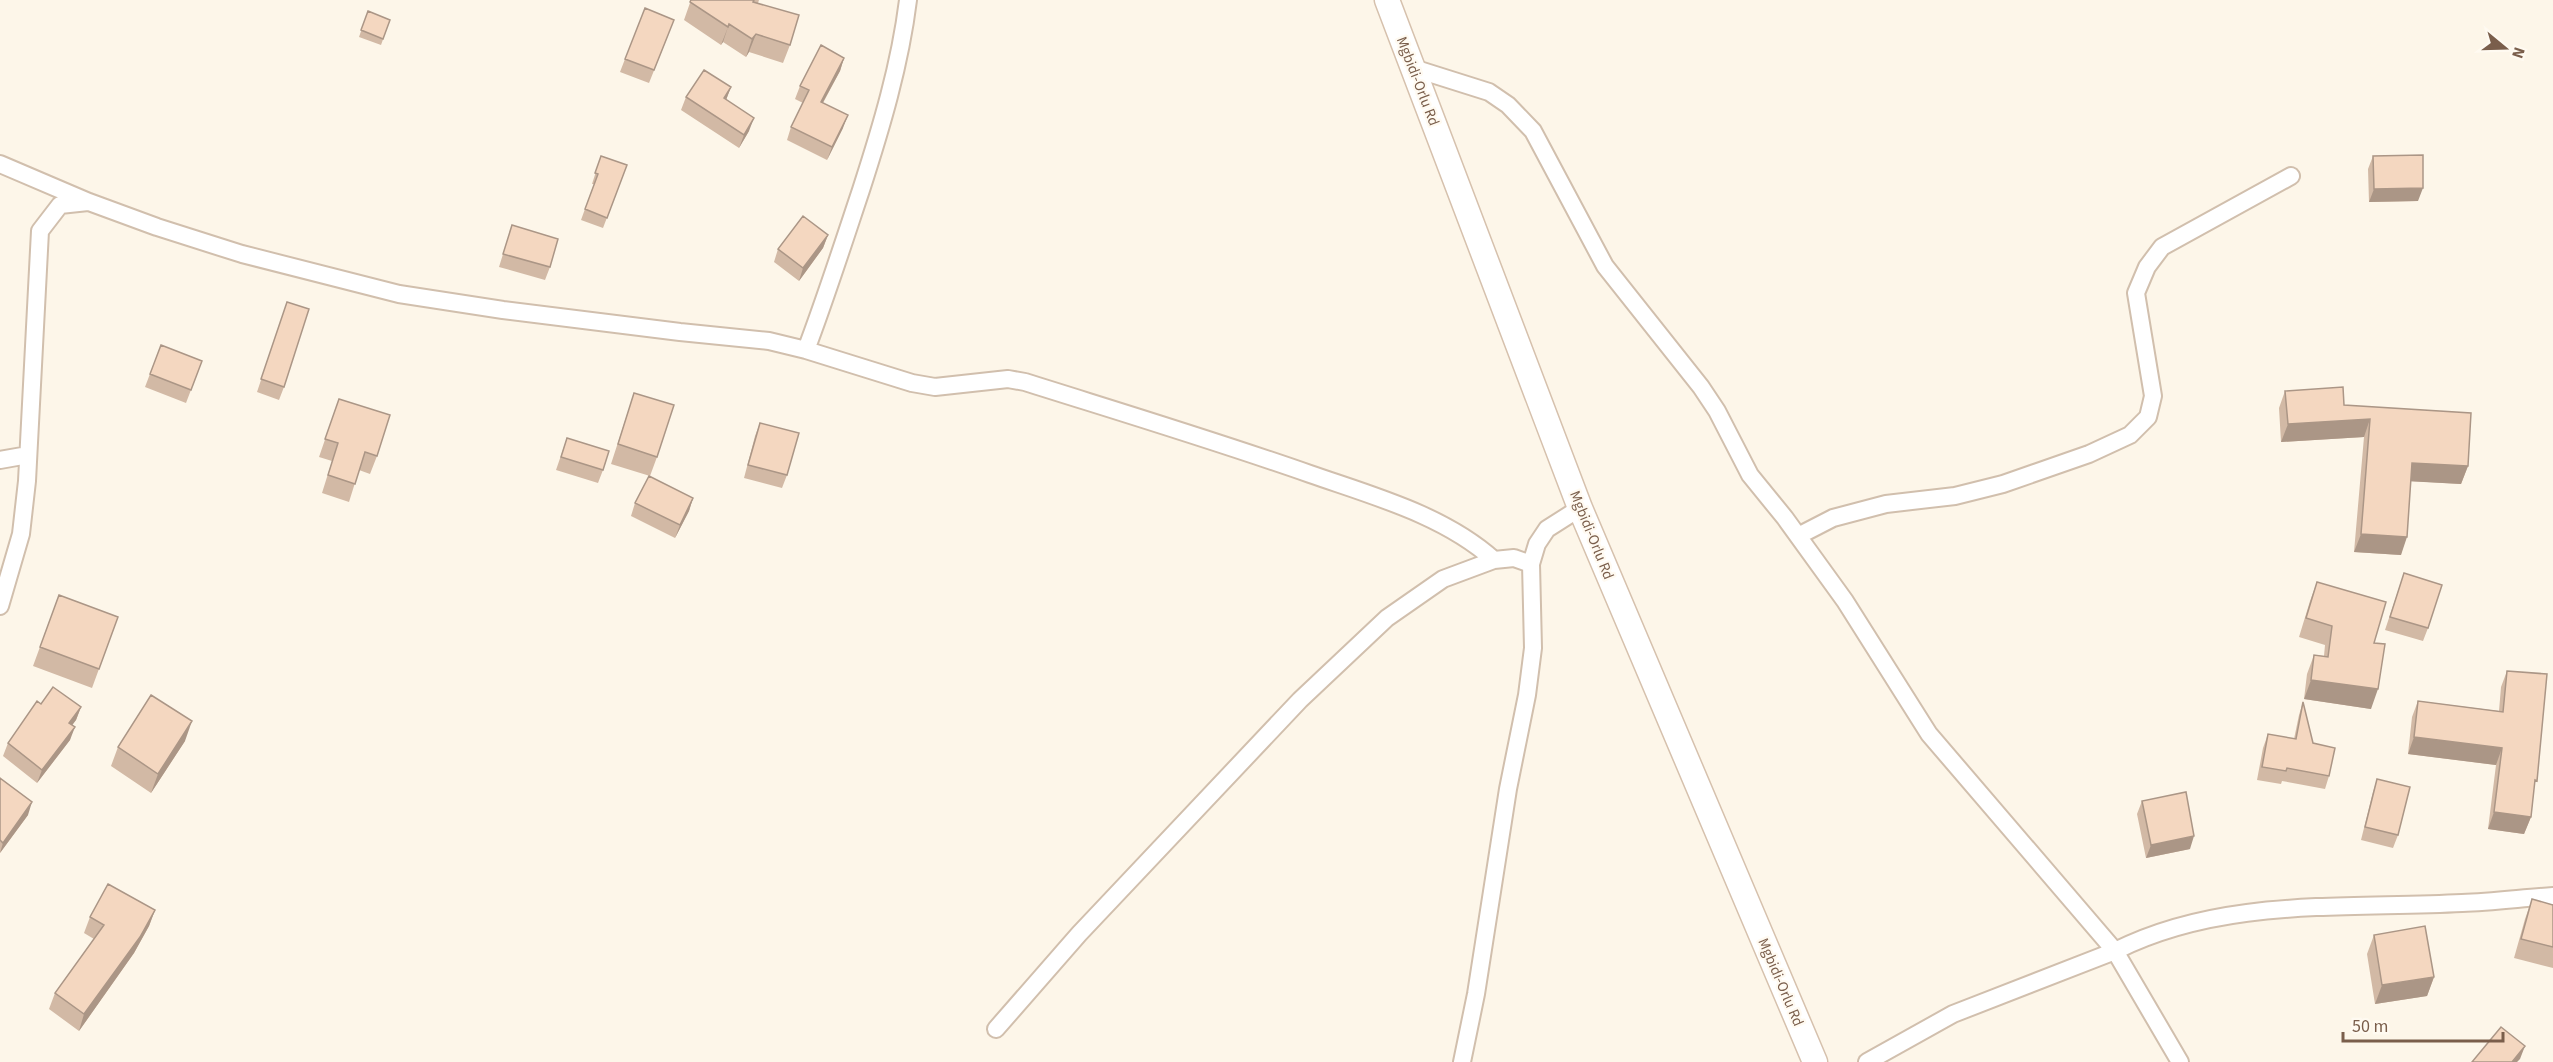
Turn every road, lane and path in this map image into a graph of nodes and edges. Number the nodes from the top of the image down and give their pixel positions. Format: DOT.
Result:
graph roads {
  1 [pos="908,0"];
  2 [pos="1387,0"];
  3 [pos="1413,68"];
  4 [pos="0,164"];
  5 [pos="2291,176"];
  6 [pos="89,202"];
  7 [pos="806,350"];
  8 [pos="28,455"];
  9 [pos="0,460"];
  10 [pos="1581,508"];
  11 [pos="1798,536"];
  12 [pos="1494,560"];
  13 [pos="1531,564"];
  14 [pos="0,606"];
  15 [pos="2553,896"];
  16 [pos="2115,951"];
  17 [pos="996,1029"];
  18 [pos="1462,1062"];
  19 [pos="1815,1062"];
  20 [pos="1867,1062"];
  21 [pos="2180,1062"];
  1 -- 7 [label="street"];
  2 -- 3 [label="main road, Mgbidi-Orlu Rd"];
  3 -- 10 [label="main road, Mgbidi-Orlu Rd"];
  3 -- 11 [label="street"];
  4 -- 6 [label="street"];
  5 -- 11 [label="street"];
  6 -- 7 [label="street"];
  6 -- 8 [label="street"];
  7 -- 12 [label="street"];
  8 -- 9 [label="street"];
  8 -- 14 [label="street"];
  10 -- 13 [label="street"];
  10 -- 19 [label="main road, Mgbidi-Orlu Rd"];
  11 -- 16 [label="street"];
  12 -- 13 [label="street"];
  12 -- 17 [label="street"];
  13 -- 18 [label="street"];
  15 -- 16 [label="street"];
  16 -- 20 [label="street"];
  16 -- 21 [label="street"];
}
